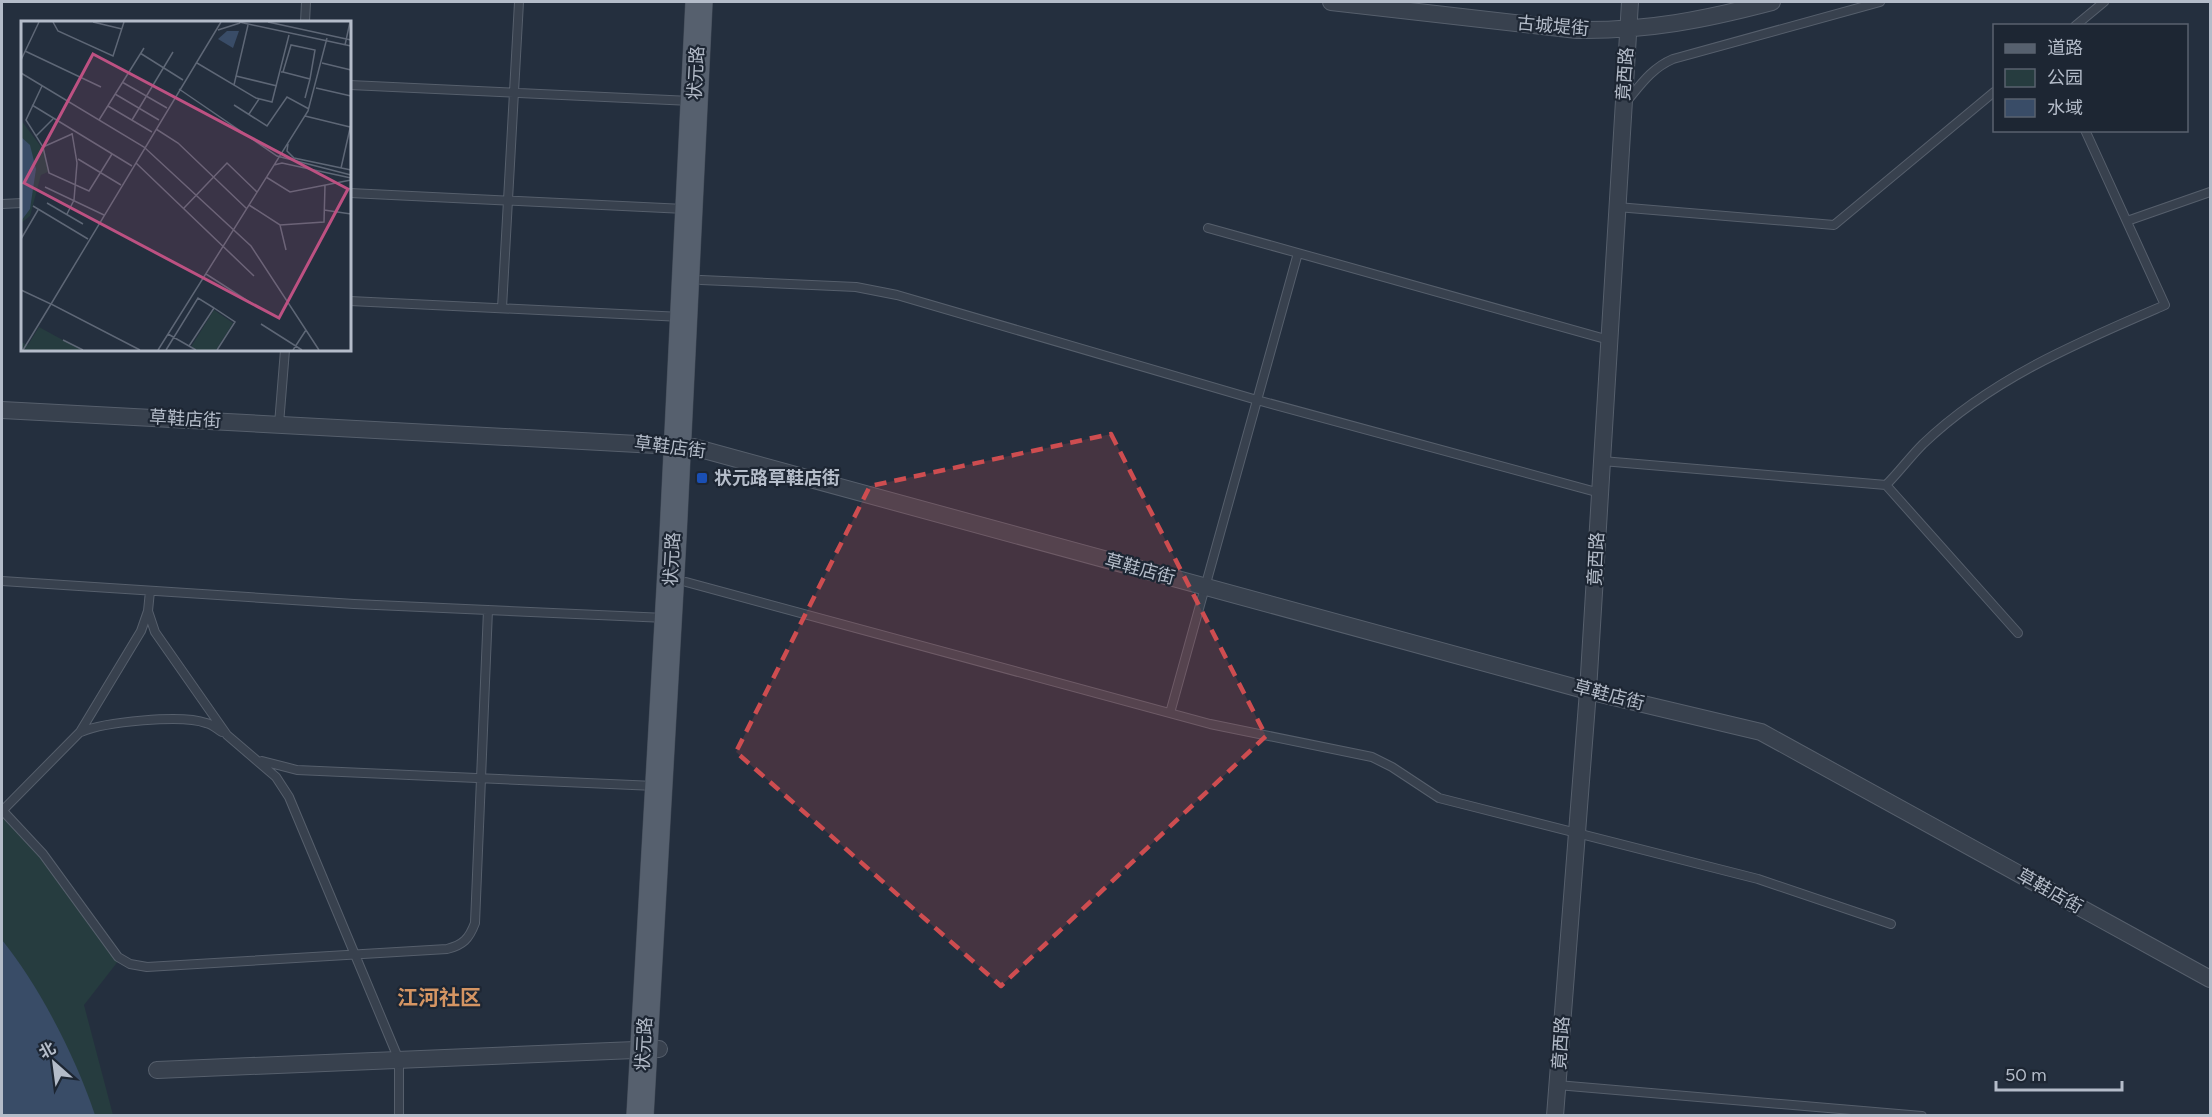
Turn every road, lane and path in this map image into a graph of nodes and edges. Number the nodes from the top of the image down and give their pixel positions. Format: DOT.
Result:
graph roads {
  1 [pos="306,2"];
  2 [pos="519,2"];
  3 [pos="699,2"];
  4 [pos="714,2"];
  5 [pos="1331,2"];
  6 [pos="1630,2"];
  7 [pos="1772,2"];
  8 [pos="1880,2"];
  9 [pos="2104,2"];
  10 [pos="305,21"];
  11 [pos="2076,24"];
  12 [pos="1628,30"];
  13 [pos="351,85"];
  14 [pos="513,93"];
  15 [pos="1993,94"];
  16 [pos="694,102"];
  17 [pos="1623,106"];
  18 [pos="2086,132"];
  19 [pos="2211,192"];
  20 [pos="351,193"];
  21 [pos="507,201"];
  22 [pos="21,203"];
  23 [pos="2,204"];
  24 [pos="1617,207"];
  25 [pos="689,209"];
  26 [pos="2127,220"];
  27 [pos="1208,228"];
  28 [pos="1298,253"];
  29 [pos="700,280"];
  30 [pos="351,301"];
  31 [pos="502,308"];
  32 [pos="684,317"];
  33 [pos="1609,340"];
  34 [pos="285,351"];
  35 [pos="1257,400"];
  36 [pos="2,410"];
  37 [pos="279,424"];
  38 [pos="685,446"];
  39 [pos="1602,461"];
  40 [pos="1886,486"];
  41 [pos="1600,492"];
  42 [pos="2,581"];
  43 [pos="686,582"];
  44 [pos="1205,586"];
  45 [pos="150,591"];
  46 [pos="488,610"];
  47 [pos="148,611"];
  48 [pos="669,618"];
  49 [pos="2018,633"];
  50 [pos="1588,691"];
  51 [pos="1170,713"];
  52 [pos="80,732"];
  53 [pos="227,735"];
  54 [pos="250,756"];
  55 [pos="481,778"];
  56 [pos="659,786"];
  57 [pos="2,811"];
  58 [pos="1577,835"];
  59 [pos="1891,924"];
  60 [pos="354,955"];
  61 [pos="2211,979"];
  62 [pos="652,1049"];
  63 [pos="399,1060"];
  64 [pos="157,1070"];
  65 [pos="1557,1085"];
  66 [pos="399,1116"];
  67 [pos="640,1116"];
  68 [pos="656,1116"];
  69 [pos="1555,1116"];
  70 [pos="1922,1116"];
  1 -- 10 [label="lane"];
  2 -- 14 [label="lane"];
  3 -- 16 [label="main road, 状元路"];
  4 -- 29 [label="main road, 状元路"];
  5 -- 12 [label="street, 古城堤街"];
  6 -- 12 [label="street, 竟西路"];
  7 -- 12 [label="street, 古城堤街"];
  8 -- 17 [label="lane"];
  9 -- 11 [label="lane"];
  12 -- 17 [label="street, 竟西路"];
  13 -- 14 [label="lane"];
  14 -- 16 [label="lane"];
  14 -- 21 [label="lane"];
  15 -- 24 [label="lane"];
  16 -- 25 [label="main road, 状元路"];
  17 -- 24 [label="street, 竟西路"];
  18 -- 26 [label="lane"];
  19 -- 26 [label="lane"];
  20 -- 21 [label="lane"];
  21 -- 25 [label="lane"];
  21 -- 31 [label="lane"];
  22 -- 23 [label="lane"];
  24 -- 33 [label="street, 竟西路"];
  25 -- 32 [label="main road, 状元路"];
  26 -- 40 [label="lane"];
  27 -- 28 [label="lane"];
  28 -- 33 [label="lane"];
  28 -- 35 [label="lane"];
  29 -- 35 [label="lane"];
  29 -- 38 [label="main road, 状元路"];
  30 -- 31 [label="lane"];
  31 -- 32 [label="lane"];
  32 -- 38 [label="main road, 状元路"];
  33 -- 39 [label="street, 竟西路"];
  34 -- 37 [label="lane"];
  35 -- 41 [label="lane"];
  35 -- 44 [label="lane"];
  36 -- 37 [label="street, 草鞋店街"];
  37 -- 38 [label="street, 草鞋店街"];
  38 -- 43 [label="main road, 状元路"];
  38 -- 44 [label="street, 草鞋店街"];
  38 -- 48 [label="main road, 状元路"];
  39 -- 40 [label="lane"];
  39 -- 41 [label="street, 竟西路"];
  40 -- 49 [label="lane"];
  41 -- 50 [label="street, 竟西路"];
  42 -- 45 [label="lane"];
  43 -- 51 [label="lane"];
  43 -- 62 [label="main road, 状元路"];
  44 -- 50 [label="street, 草鞋店街"];
  44 -- 51 [label="lane"];
  45 -- 46 [label="lane"];
  45 -- 47 [label="lane"];
  46 -- 48 [label="lane"];
  46 -- 55 [label="lane"];
  47 -- 52 [label="lane"];
  47 -- 53 [label="lane"];
  48 -- 56 [label="main road, 状元路"];
  50 -- 58 [label="street, 竟西路"];
  50 -- 61 [label="street, 草鞋店街"];
  51 -- 58 [label="lane"];
  52 -- 53 [label="lane"];
  52 -- 57 [label="lane"];
  53 -- 54 [label="lane"];
  54 -- 55 [label="lane"];
  54 -- 60 [label="lane"];
  55 -- 56 [label="lane"];
  55 -- 60 [label="lane"];
  56 -- 62 [label="main road, 状元路"];
  57 -- 60 [label="lane"];
  58 -- 59 [label="lane"];
  58 -- 65 [label="street, 竟西路"];
  60 -- 63 [label="lane"];
  62 -- 63 [label="street"];
  62 -- 67 [label="main road, 状元路"];
  62 -- 68 [label="main road, 状元路"];
  63 -- 64 [label="street"];
  63 -- 66 [label="lane"];
  65 -- 69 [label="street, 竟西路"];
  65 -- 70 [label="lane"];
}
